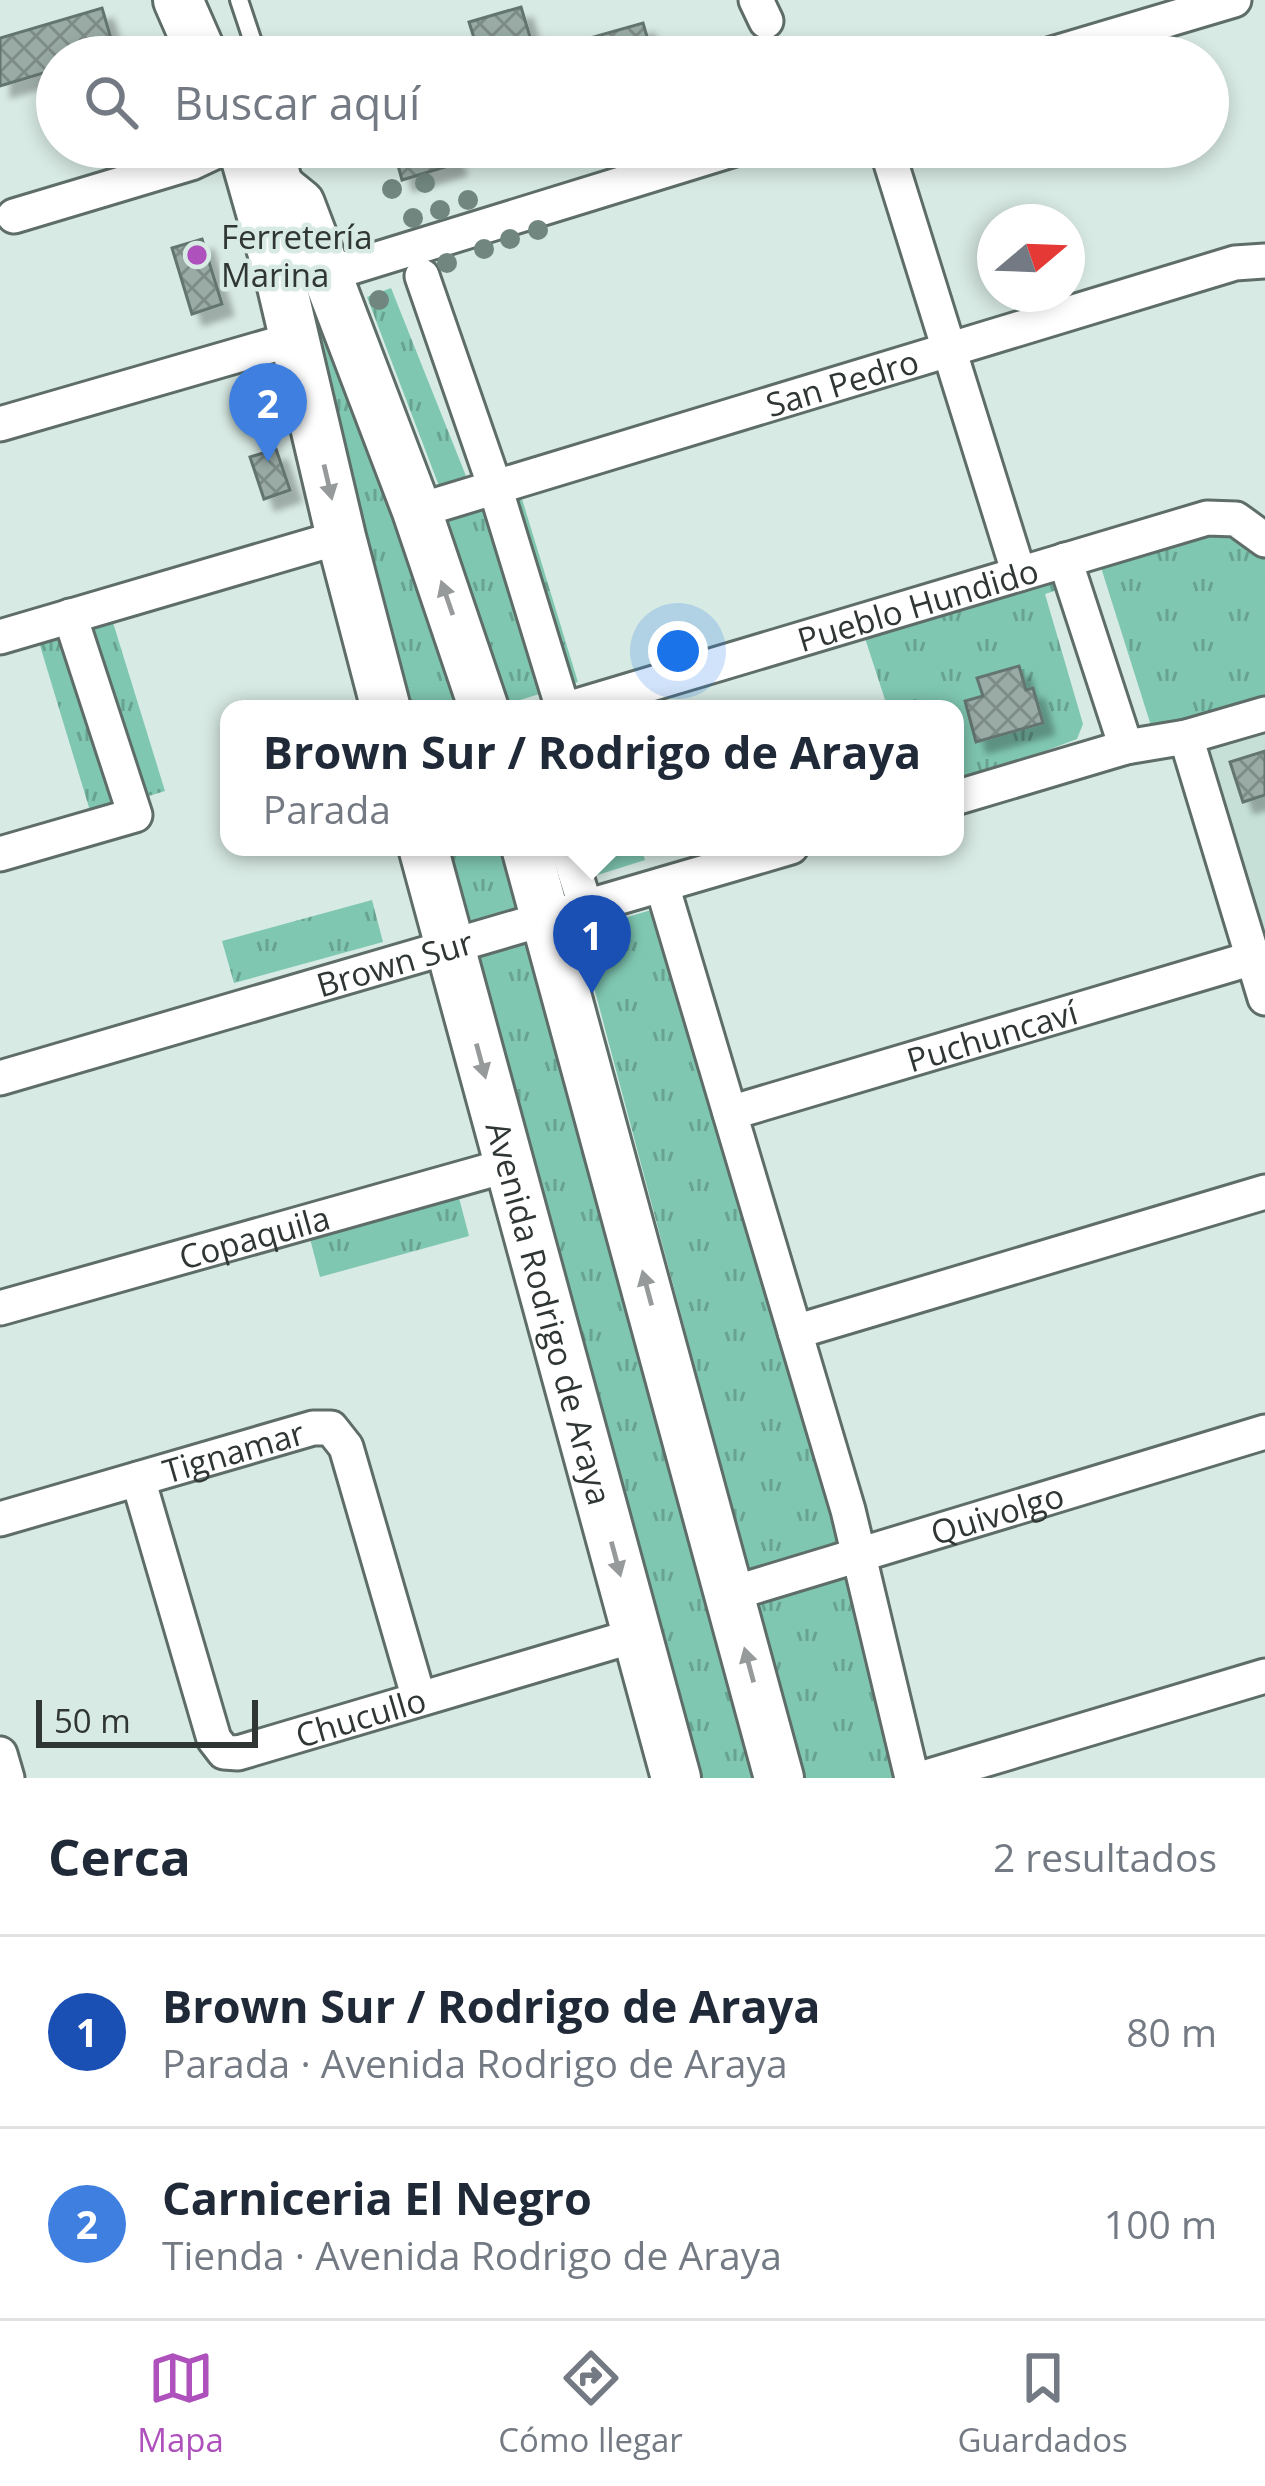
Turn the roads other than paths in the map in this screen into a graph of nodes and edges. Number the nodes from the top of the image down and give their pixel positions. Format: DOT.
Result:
graph roads {
  1 [pos="178,0"];
  2 [pos="239,0"];
  3 [pos="1234,0"];
  4 [pos="194,36"];
  5 [pos="251,36"];
  6 [pos="1113,36"];
  7 [pos="174,168"];
  8 [pos="254,168"];
  9 [pos="266,168"];
  10 [pos="673,168"];
  11 [pos="893,168"];
  12 [pos="14,216"];
  13 [pos="1265,261"];
  14 [pos="329,274"];
  15 [pos="422,276"];
  16 [pos="294,339"];
  17 [pos="949,350"];
  18 [pos="0,424"];
  19 [pos="495,487"];
  20 [pos="417,511"];
  21 [pos="340,537"];
  22 [pos="1265,540"];
  23 [pos="1065,560"];
  24 [pos="1019,574"];
  25 [pos="70,616"];
  26 [pos="0,637"];
  27 [pos="384,700"];
  28 [pos="481,700"];
  29 [pos="562,700"];
  30 [pos="595,700"];
  31 [pos="1265,714"];
  32 [pos="1186,736"];
  33 [pos="1126,747"];
  34 [pos="964,795"];
  35 [pos="0,854"];
  36 [pos="425,856"];
  37 [pos="532,856"];
  38 [pos="567,856"];
  39 [pos="760,856"];
  40 [pos="662,885"];
  41 [pos="567,914"];
  42 [pos="450,948"];
  43 [pos="1253,958"];
  44 [pos="1265,998"];
  45 [pos="0,1078"];
  46 [pos="730,1113"];
  47 [pos="509,1165"];
  48 [pos="1265,1192"];
  49 [pos="0,1308"];
  50 [pos="795,1332"];
  51 [pos="1265,1432"];
  52 [pos="138,1479"];
  53 [pos="0,1519"];
  54 [pos="859,1555"];
  55 [pos="730,1594"];
  56 [pos="637,1635"];
  57 [pos="1265,1676"];
  58 [pos="419,1699"];
  59 [pos="0,1754"];
  60 [pos="7,1778"];
  61 [pos="676,1778"];
  62 [pos="779,1778"];
  63 [pos="912,1778"];
  64 [pos="923,1778"];
  1 -- 4 [label="main road"];
  2 -- 5 [label="lane"];
  3 -- 6 [label="street"];
  7 -- 12 [label="street"];
  8 -- 16 [label="main road"];
  9 -- 14 [label="main road"];
  10 -- 14 [label="street"];
  11 -- 17 [label="street"];
  13 -- 17 [label="street, San Pedro"];
  14 -- 20 [label="main road"];
  15 -- 19 [label="street"];
  16 -- 18 [label="street"];
  16 -- 21 [label="main road, one-way"];
  17 -- 19 [label="street, San Pedro"];
  17 -- 24 [label="street"];
  19 -- 20 [label="street, San Pedro"];
  19 -- 29 [label="street"];
  28 -- 20 [label="main road, one-way"];
  21 -- 25 [label="street"];
  21 -- 27 [label="main road"];
  22 -- 23 [label="street, Pueblo Hundido"];
  23 -- 24 [label="street, Pueblo Hundido"];
  23 -- 33 [label="street"];
  24 -- 30 [label="street, Pueblo Hundido"];
  25 -- 26 [label="street"];
  25 -- 35 [label="street"];
  31 -- 32 [label="street"];
  32 -- 33 [label="street"];
  32 -- 43 [label="street"];
  33 -- 34 [label="street"];
  36 -- 42 [label="main road, Avenida Rodrigo de Araya"];
  37 -- 41 [label="main road"];
  38 -- 41 [label="street"];
  39 -- 40 [label="street, Brown Sur"];
  40 -- 41 [label="street, Brown Sur"];
  40 -- 46 [label="street"];
  41 -- 42 [label="street, Brown Sur"];
  55 -- 41 [label="main road, one-way"];
  42 -- 45 [label="street, Brown Sur"];
  42 -- 47 [label="main road, Avenida Rodrigo de Araya, one-way"];
  43 -- 44 [label="street"];
  43 -- 46 [label="street, Puchuncaví"];
  46 -- 50 [label="street"];
  47 -- 49 [label="street, Copaquila"];
  47 -- 56 [label="main road, Avenida Rodrigo de Araya, one-way"];
  48 -- 50 [label="street"];
  50 -- 54 [label="street"];
  51 -- 54 [label="street, Quivolgo"];
  52 -- 53 [label="street, Tignamar"];
  52 -- 58 [label="street, Tignamar"];
  52 -- 58 [label="street, Chucullo"];
  54 -- 55 [label="street, Quivolgo"];
  54 -- 63 [label="street"];
  62 -- 55 [label="main road, one-way"];
  56 -- 58 [label="street, Chucullo"];
  56 -- 61 [label="main road, Avenida Rodrigo de Araya"];
  57 -- 64 [label="street"];
  59 -- 60 [label="street"];
}
